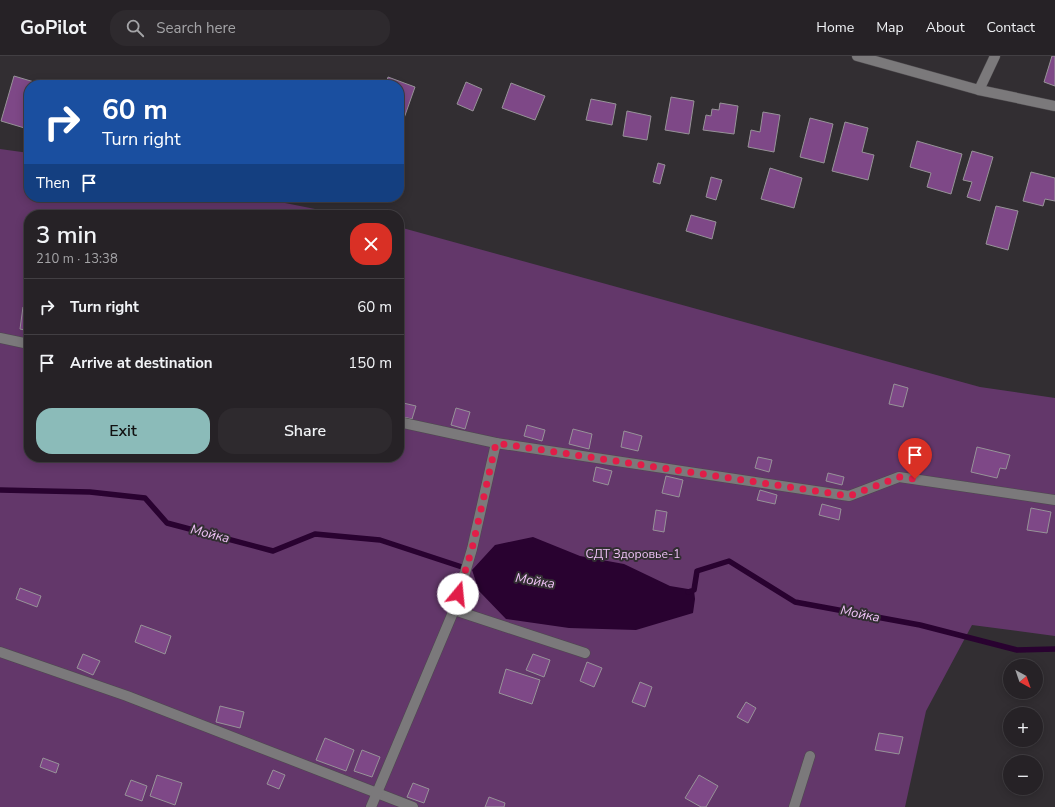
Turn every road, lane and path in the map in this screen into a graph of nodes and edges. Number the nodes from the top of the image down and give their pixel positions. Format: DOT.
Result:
graph roads {
  1 [pos="857,56"];
  2 [pos="995,56"];
  3 [pos="979,90"];
  4 [pos="1055,106"];
  5 [pos="0,338"];
  6 [pos="24,343"];
  7 [pos="404,423"];
  8 [pos="496,443"];
  9 [pos="1055,500"];
  10 [pos="454,610"];
  11 [pos="0,652"];
  12 [pos="585,653"];
  13 [pos="810,756"];
  14 [pos="377,792"];
  15 [pos="371,807"];
  16 [pos="413,807"];
  17 [pos="794,807"];
  1 -- 3 [label="street"];
  2 -- 3 [label="street"];
  3 -- 4 [label="street"];
  5 -- 6 [label="street"];
  7 -- 8 [label="street"];
  8 -- 9 [label="street"];
  8 -- 10 [label="street"];
  10 -- 12 [label="street"];
  10 -- 14 [label="street"];
  11 -- 14 [label="street"];
  13 -- 17 [label="street"];
  14 -- 15 [label="street"];
  14 -- 16 [label="street"];
}
